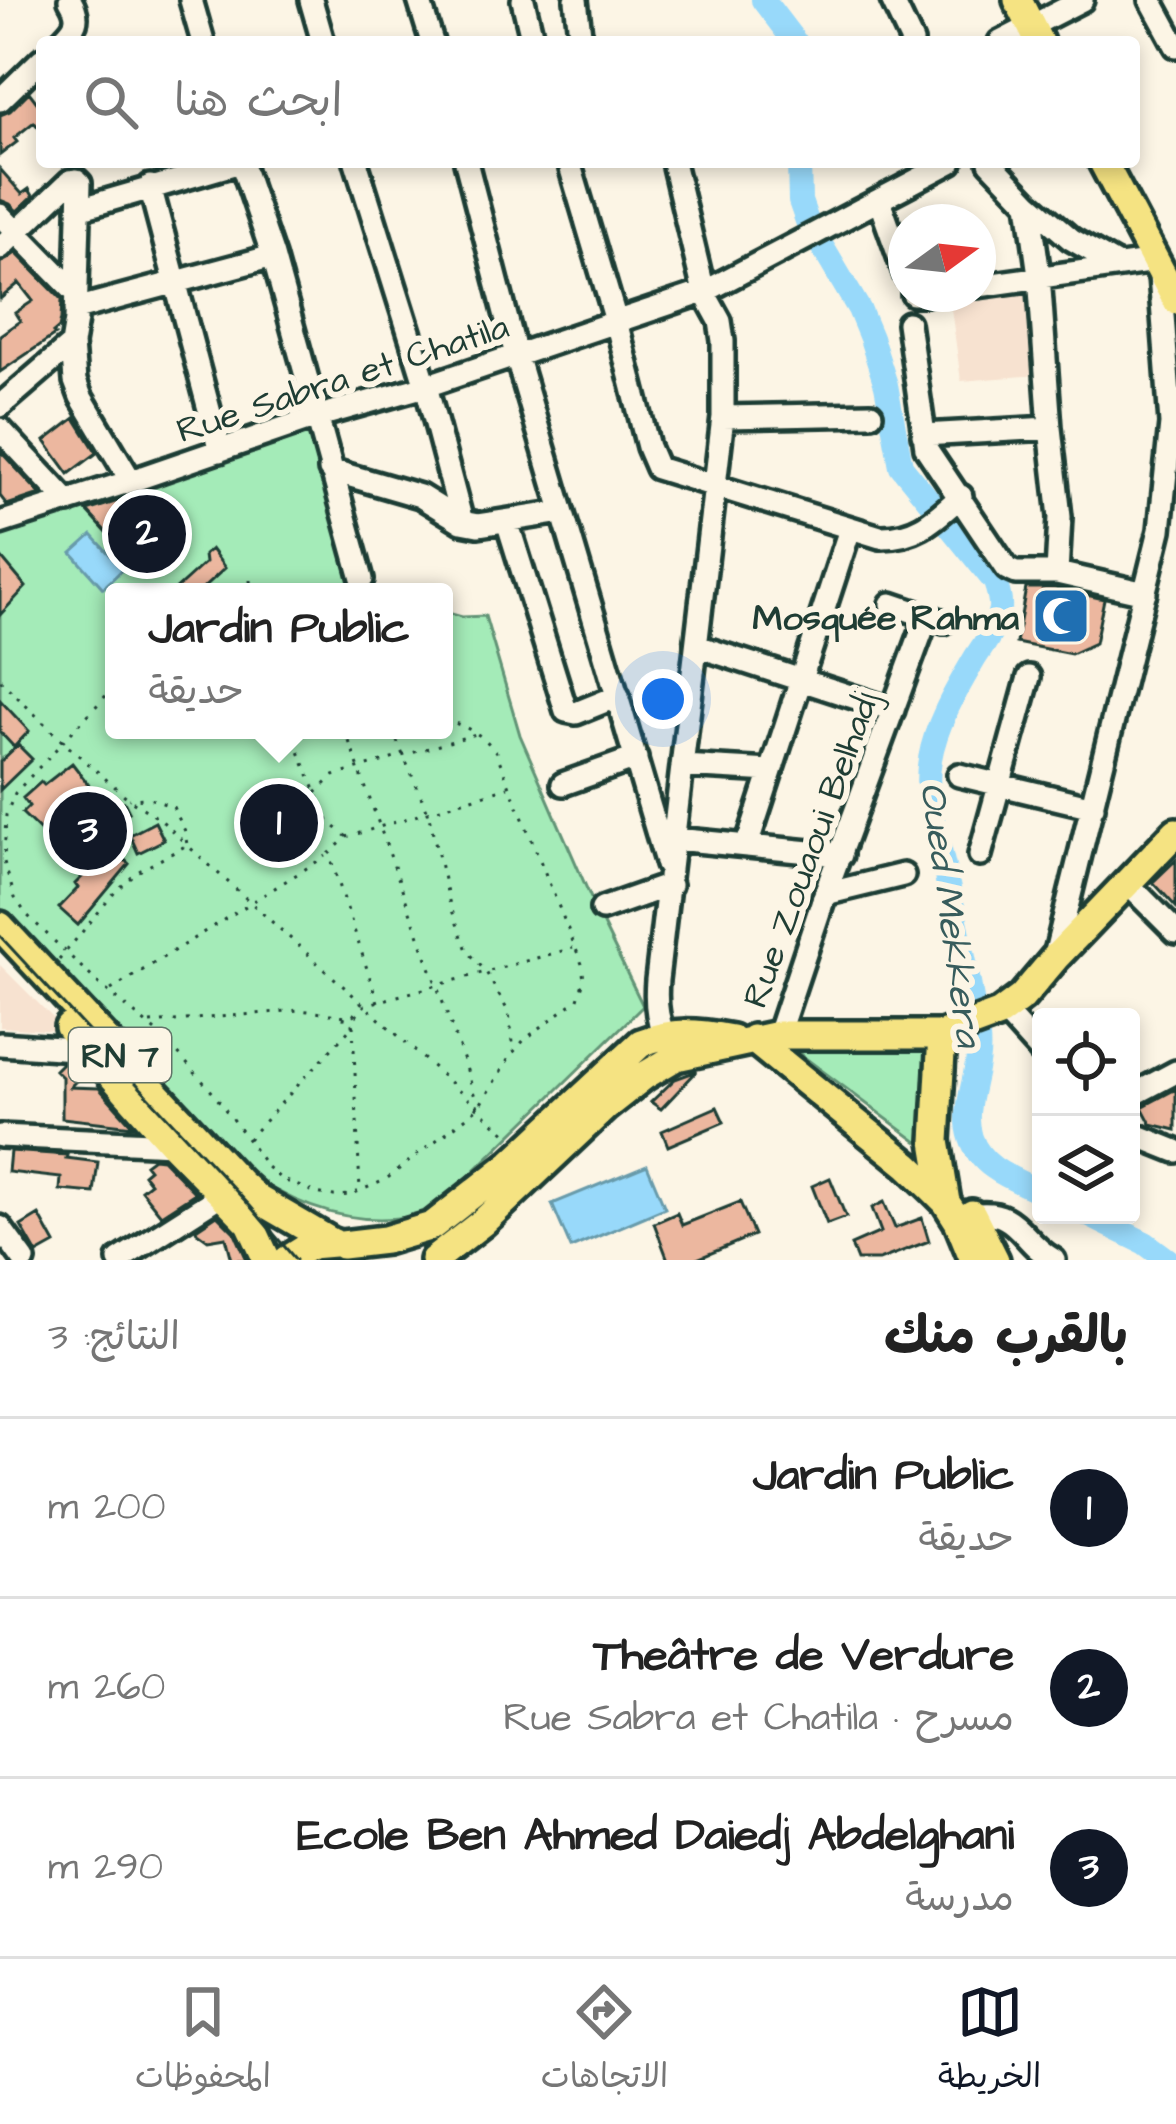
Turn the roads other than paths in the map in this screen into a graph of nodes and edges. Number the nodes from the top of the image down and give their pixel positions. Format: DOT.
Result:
graph roads {
  1 [pos="191,0"];
  2 [pos="311,0"];
  3 [pos="419,0"];
  4 [pos="523,0"];
  5 [pos="576,0"];
  6 [pos="892,0"];
  7 [pos="1018,0"];
  8 [pos="1082,0"];
  9 [pos="1151,0"];
  10 [pos="72,4"];
  11 [pos="1035,34"];
  12 [pos="66,36"];
  13 [pos="201,36"];
  14 [pos="321,36"];
  15 [pos="430,36"];
  16 [pos="532,36"];
  17 [pos="580,36"];
  18 [pos="910,36"];
  19 [pos="1176,46"];
  20 [pos="36,65"];
  21 [pos="0,100"];
  22 [pos="218,168"];
  23 [pos="243,168"];
  24 [pos="358,168"];
  25 [pos="468,168"];
  26 [pos="674,168"];
  27 [pos="940,168"];
  28 [pos="996,168"];
  29 [pos="1106,168"];
  30 [pos="571,169"];
  31 [pos="149,186"];
  32 [pos="879,200"];
  33 [pos="1029,203"];
  34 [pos="79,208"];
  35 [pos="0,215"];
  36 [pos="888,225"];
  37 [pos="9,240"];
  38 [pos="273,256"];
  39 [pos="1118,266"];
  40 [pos="1039,275"];
  41 [pos="1167,280"];
  42 [pos="176,283"];
  43 [pos="996,283"];
  44 [pos="704,292"];
  45 [pos="76,301"];
  46 [pos="616,321"];
  47 [pos="908,323"];
  48 [pos="72,344"];
  49 [pos="516,355"];
  50 [pos="426,386"];
  51 [pos="0,406"];
  52 [pos="871,414"];
  53 [pos="319,416"];
  54 [pos="723,417"];
  55 [pos="1050,428"];
  56 [pos="0,429"];
  57 [pos="923,435"];
  58 [pos="220,451"];
  59 [pos="330,470"];
  60 [pos="131,481"];
  61 [pos="714,488"];
  62 [pos="957,500"];
  63 [pos="68,502"];
  64 [pos="562,512"];
  65 [pos="507,521"];
  66 [pos="462,522"];
  67 [pos="0,523"];
  68 [pos="850,529"];
  69 [pos="1057,573"];
  70 [pos="362,579"];
  71 [pos="1145,592"];
  72 [pos="892,604"];
  73 [pos="697,646"];
  74 [pos="1029,677"];
  75 [pos="801,679"];
  76 [pos="619,696"];
  77 [pos="893,710"];
  78 [pos="636,758"];
  79 [pos="683,766"];
  80 [pos="771,771"];
  81 [pos="959,775"];
  82 [pos="563,784"];
  83 [pos="999,784"];
  84 [pos="1093,806"];
  85 [pos="1175,836"];
  86 [pos="675,838"];
  87 [pos="747,845"];
  88 [pos="841,855"];
  89 [pos="980,855"];
  90 [pos="903,874"];
  91 [pos="670,881"];
  92 [pos="1127,883"];
  93 [pos="825,894"];
  94 [pos="602,909"];
  95 [pos="0,926"];
  96 [pos="1174,927"];
  97 [pos="0,952"];
  98 [pos="1055,958"];
  99 [pos="1002,1013"];
  100 [pos="948,1034"];
  101 [pos="758,1038"];
  102 [pos="1032,1043"];
  103 [pos="0,1044"];
  104 [pos="669,1046"];
  105 [pos="89,1050"];
  106 [pos="1176,1072"];
  107 [pos="1140,1091"];
  108 [pos="0,1136"];
  109 [pos="1140,1136"];
  110 [pos="172,1144"];
  111 [pos="1176,1150"];
  112 [pos="532,1158"];
  113 [pos="231,1195"];
  114 [pos="956,1200"];
  115 [pos="0,1227"];
  116 [pos="346,1249"];
  117 [pos="24,1260"];
  118 [pos="119,1260"];
  119 [pos="267,1260"];
  120 [pos="287,1260"];
  121 [pos="434,1260"];
  122 [pos="974,1260"];
  123 [pos="995,1260"];
  124 [pos="1054,1260"];
  1 -- 13 [label="street"];
  2 -- 14 [label="street"];
  3 -- 15 [label="street"];
  4 -- 16 [label="street"];
  5 -- 17 [label="street"];
  6 -- 18 [label="street"];
  7 -- 11 [label="main road"];
  8 -- 11 [label="street"];
  9 -- 19 [label="street"];
  10 -- 12 [label="street"];
  20 -- 21 [label="street"];
  22 -- 31 [label="street"];
  23 -- 38 [label="street"];
  24 -- 50 [label="street"];
  25 -- 49 [label="street"];
  26 -- 44 [label="street"];
  27 -- 32 [label="street, Rue Sabra et Chatila"];
  28 -- 33 [label="street"];
  29 -- 41 [label="main road"];
  30 -- 46 [label="street"];
  31 -- 34 [label="street"];
  31 -- 42 [label="street"];
  32 -- 36 [label="street"];
  32 -- 44 [label="street, Rue Sabra et Chatila"];
  33 -- 39 [label="street"];
  33 -- 40 [label="street"];
  34 -- 37 [label="street"];
  34 -- 45 [label="street"];
  35 -- 37 [label="street"];
  37 -- 45 [label="street"];
  38 -- 42 [label="street"];
  38 -- 53 [label="street"];
  39 -- 40 [label="street"];
  39 -- 41 [label="street"];
  40 -- 43 [label="street"];
  40 -- 55 [label="street"];
  41 -- 71 [label="street"];
  42 -- 45 [label="street"];
  42 -- 58 [label="street"];
  44 -- 46 [label="street, Rue Sabra et Chatila"];
  44 -- 54 [label="street"];
  45 -- 48 [label="street"];
  46 -- 49 [label="street, Rue Sabra et Chatila"];
  46 -- 61 [label="street"];
  47 -- 57 [label="street"];
  48 -- 51 [label="street"];
  48 -- 60 [label="street"];
  49 -- 50 [label="street, Rue Sabra et Chatila"];
  49 -- 64 [label="street"];
  50 -- 53 [label="street, Rue Sabra et Chatila"];
  50 -- 66 [label="street"];
  52 -- 54 [label="street"];
  53 -- 58 [label="street, Rue Sabra et Chatila"];
  53 -- 59 [label="street"];
  54 -- 61 [label="street"];
  55 -- 57 [label="street"];
  55 -- 69 [label="street"];
  56 -- 63 [label="street"];
  57 -- 62 [label="street"];
  58 -- 60 [label="street, Rue Sabra et Chatila"];
  59 -- 66 [label="street"];
  59 -- 70 [label="street"];
  60 -- 63 [label="street, Rue Sabra et Chatila"];
  61 -- 68 [label="street"];
  61 -- 73 [label="street"];
  62 -- 68 [label="street"];
  62 -- 69 [label="street"];
  63 -- 67 [label="street, Rue Sabra et Chatila"];
  64 -- 65 [label="street"];
  64 -- 76 [label="street"];
  65 -- 66 [label="street"];
  65 -- 76 [label="street"];
  68 -- 75 [label="street"];
  69 -- 71 [label="street"];
  71 -- 84 [label="street"];
  72 -- 77 [label="street, Rue Zouaoui Belhadj"];
  73 -- 75 [label="street"];
  73 -- 79 [label="street"];
  74 -- 83 [label="street"];
  75 -- 77 [label="street"];
  75 -- 80 [label="street"];
  76 -- 78 [label="street"];
  77 -- 88 [label="street, Rue Zouaoui Belhadj"];
  78 -- 82 [label="street"];
  78 -- 91 [label="street"];
  79 -- 80 [label="street"];
  79 -- 86 [label="street"];
  80 -- 87 [label="street"];
  81 -- 83 [label="street"];
  83 -- 84 [label="street"];
  83 -- 89 [label="street"];
  84 -- 98 [label="street"];
  85 -- 92 [label="main road"];
  86 -- 87 [label="street"];
  86 -- 91 [label="street"];
  87 -- 88 [label="street"];
  88 -- 93 [label="street, Rue Zouaoui Belhadj"];
  90 -- 93 [label="street"];
  91 -- 94 [label="street"];
  91 -- 104 [label="street"];
  92 -- 96 [label="street"];
  92 -- 98 [label="main road"];
  93 -- 101 [label="street, Rue Zouaoui Belhadj"];
  95 -- 113 [label="main road, RN 7"];
  97 -- 105 [label="main road, RN 7"];
  98 -- 99 [label="main road"];
  99 -- 100 [label="main road"];
  99 -- 102 [label="street"];
  100 -- 101 [label="main road"];
  100 -- 114 [label="main road"];
  101 -- 104 [label="main road"];
  101 -- 114 [label="main road"];
  103 -- 105 [label="street"];
  104 -- 112 [label="main road"];
  105 -- 110 [label="main road, RN 7"];
  106 -- 107 [label="street"];
  108 -- 110 [label="street"];
  109 -- 111 [label="street"];
  110 -- 113 [label="main road, RN 7"];
  112 -- 116 [label="main road"];
  112 -- 121 [label="main road"];
  113 -- 116 [label="main road, RN 7"];
  113 -- 118 [label="street"];
  113 -- 119 [label="main road, RN 7"];
  114 -- 122 [label="main road"];
  114 -- 123 [label="main road"];
  114 -- 124 [label="street"];
  115 -- 117 [label="street"];
  116 -- 120 [label="main road"];
}
